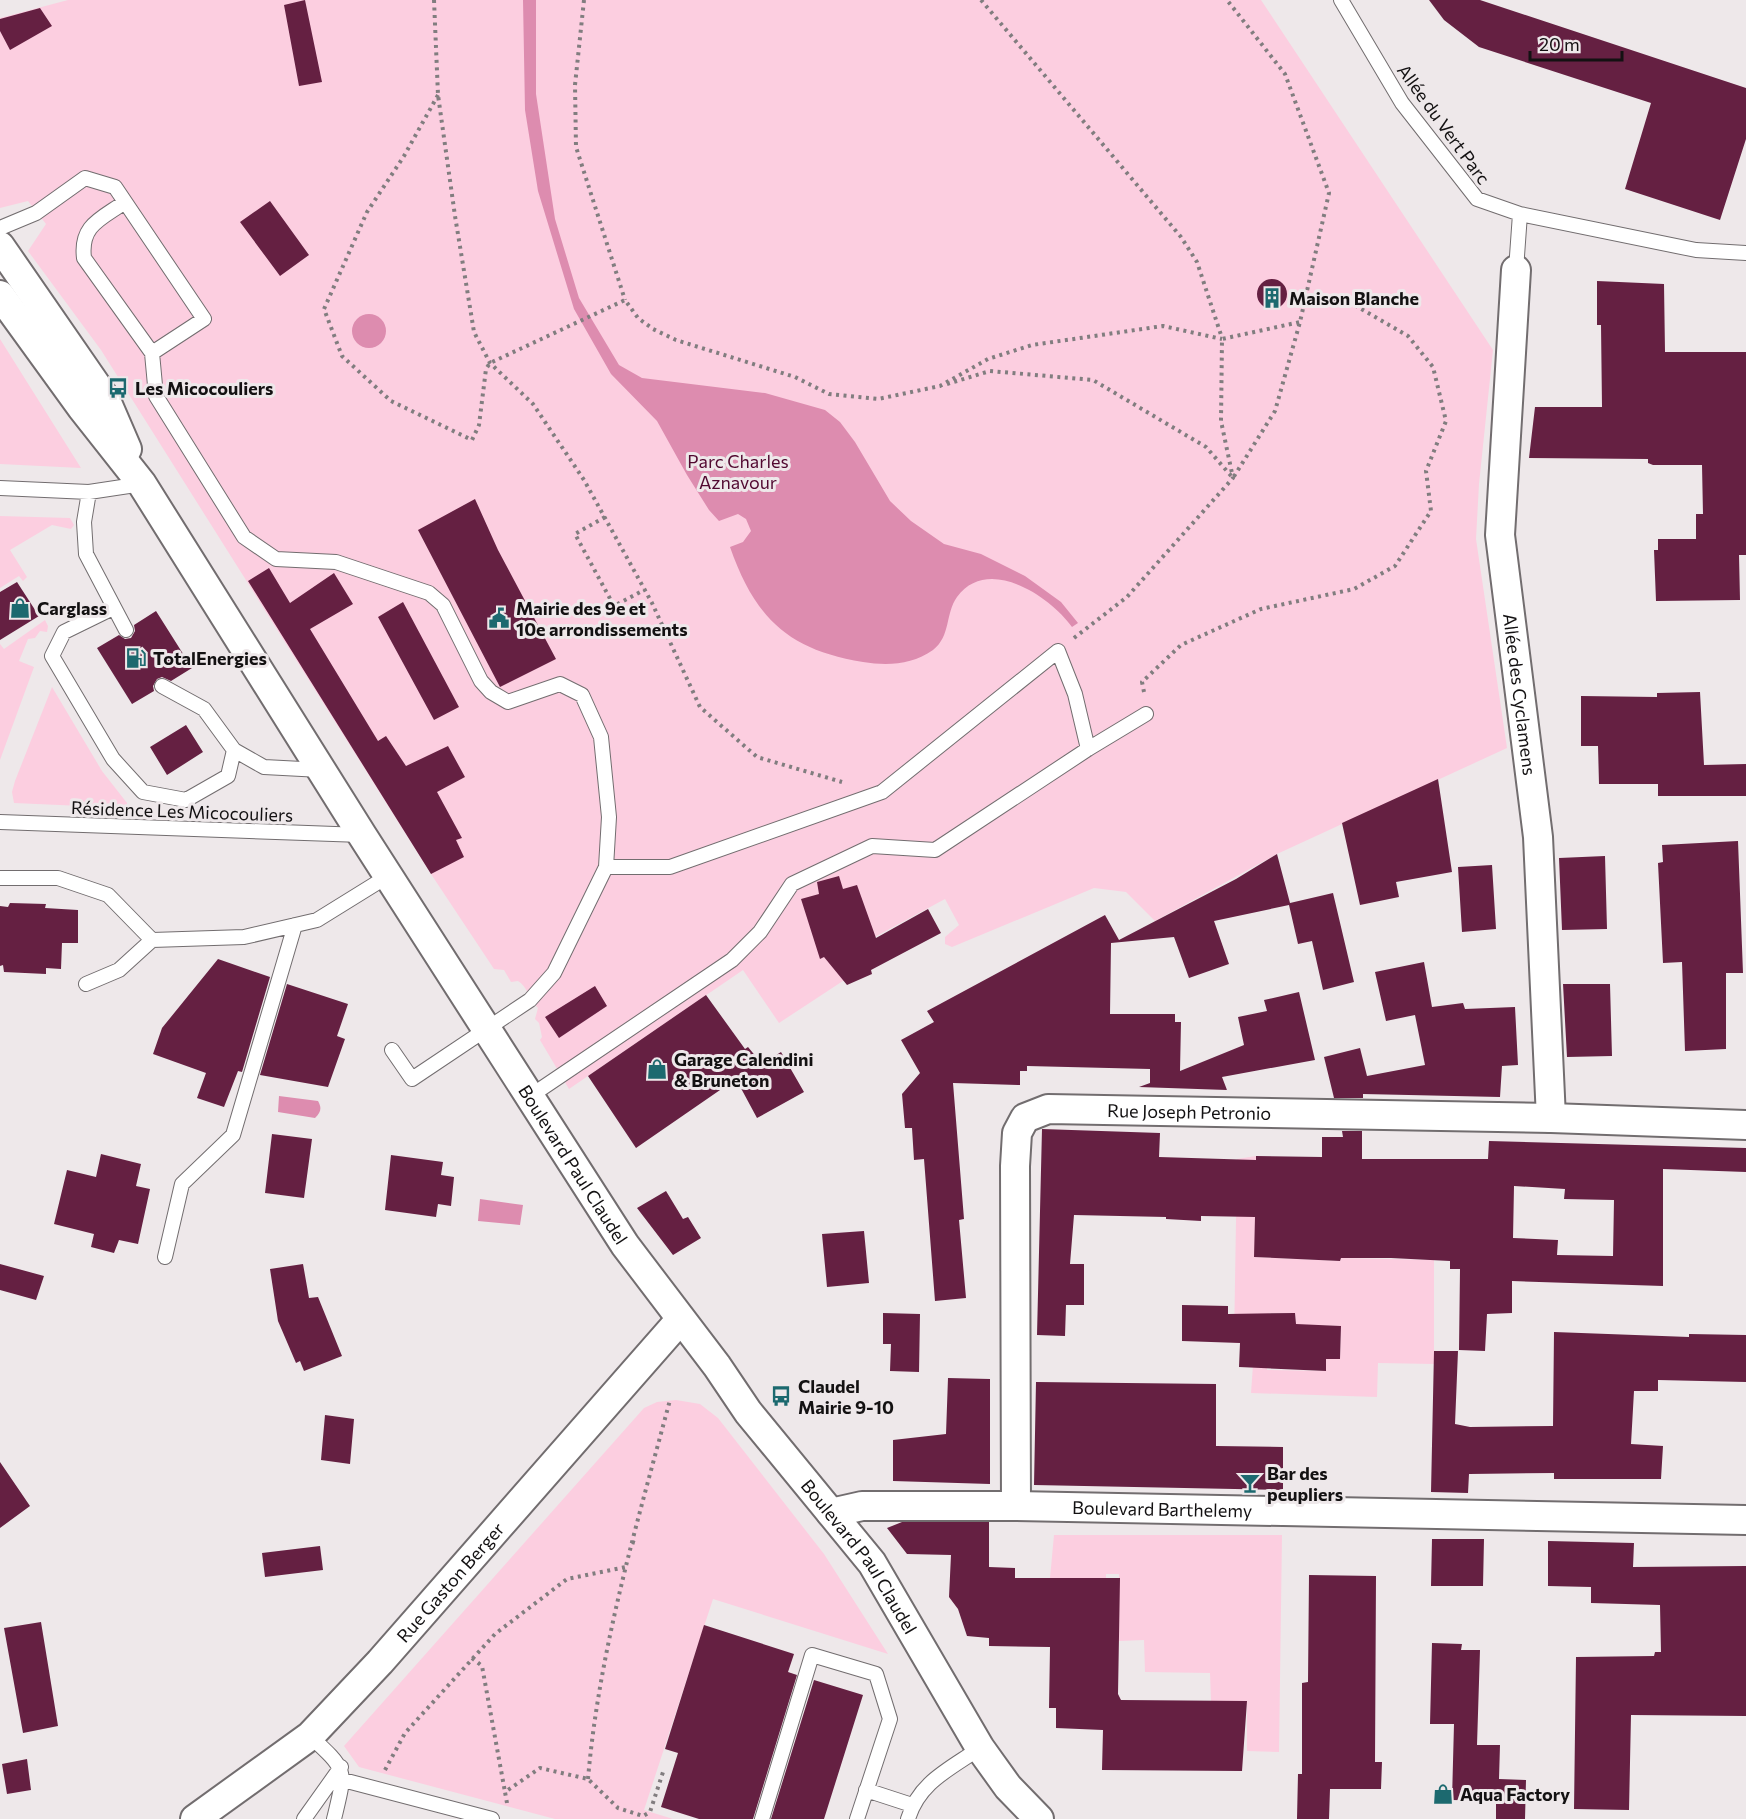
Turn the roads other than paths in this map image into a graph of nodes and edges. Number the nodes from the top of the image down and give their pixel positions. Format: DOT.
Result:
graph roads {
  1 [pos="1341,0"];
  2 [pos="125,202"];
  3 [pos="1520,214"];
  4 [pos="0,228"];
  5 [pos="0,246"];
  6 [pos="1746,253"];
  7 [pos="1516,270"];
  8 [pos="0,295"];
  9 [pos="152,353"];
  10 [pos="142,484"];
  11 [pos="0,488"];
  12 [pos="89,492"];
  13 [pos="112,608"];
  14 [pos="126,630"];
  15 [pos="162,686"];
  16 [pos="1146,714"];
  17 [pos="1088,749"];
  18 [pos="234,750"];
  19 [pos="321,770"];
  20 [pos="0,822"];
  21 [pos="362,835"];
  22 [pos="606,867"];
  23 [pos="388,876"];
  24 [pos="0,878"];
  25 [pos="295,925"];
  26 [pos="152,940"];
  27 [pos="86,984"];
  28 [pos="488,1030"];
  29 [pos="392,1050"];
  30 [pos="529,1097"];
  31 [pos="1551,1118"];
  32 [pos="1746,1125"];
  33 [pos="165,1257"];
  34 [pos="680,1320"];
  35 [pos="1016,1506"];
  36 [pos="831,1513"];
  37 [pos="1746,1520"];
  38 [pos="310,1736"];
  39 [pos="980,1748"];
  40 [pos="342,1774"];
  41 [pos="866,1790"];
  42 [pos="912,1805"];
  43 [pos="195,1819"];
  44 [pos="304,1819"];
  45 [pos="334,1819"];
  46 [pos="492,1819"];
  47 [pos="762,1819"];
  48 [pos="857,1819"];
  49 [pos="908,1819"];
  50 [pos="1039,1819"];
  1 -- 3 [label="lane, Allée du Vert Parc"];
  2 -- 4 [label="lane"];
  2 -- 9 [label="lane"];
  2 -- 9 [label="lane"];
  3 -- 6 [label="lane, Allée du Vert Parc"];
  3 -- 7 [label="lane"];
  5 -- 10 [label="street, Boulevard Paul Claudel"];
  7 -- 31 [label="street, Allée des Cyclamens"];
  8 -- 10 [label="street, Boulevard Paul Claudel"];
  9 -- 22 [label="lane"];
  10 -- 12 [label="lane"];
  10 -- 19 [label="street, Boulevard Paul Claudel"];
  11 -- 12 [label="lane"];
  12 -- 13 [label="lane"];
  13 -- 14 [label="lane"];
  13 -- 18 [label="lane"];
  15 -- 18 [label="lane"];
  16 -- 17 [label="lane"];
  17 -- 22 [label="lane"];
  17 -- 30 [label="lane"];
  18 -- 19 [label="lane"];
  19 -- 21 [label="street, Boulevard Paul Claudel"];
  20 -- 21 [label="lane, Résidence Les Micocouliers"];
  21 -- 23 [label="street, Boulevard Paul Claudel"];
  22 -- 28 [label="lane"];
  23 -- 25 [label="lane"];
  23 -- 28 [label="street, Boulevard Paul Claudel"];
  24 -- 26 [label="lane"];
  25 -- 26 [label="lane"];
  25 -- 33 [label="lane"];
  26 -- 27 [label="lane"];
  28 -- 29 [label="lane"];
  28 -- 30 [label="street, Boulevard Paul Claudel"];
  30 -- 34 [label="street, Boulevard Paul Claudel"];
  31 -- 32 [label="street, Rue Joseph Petronio"];
  31 -- 35 [label="street, Rue Joseph Petronio"];
  34 -- 36 [label="street, Boulevard Paul Claudel"];
  34 -- 38 [label="street, Rue Gaston Berger"];
  35 -- 36 [label="street, Boulevard Barthelemy"];
  35 -- 37 [label="street, Boulevard Barthelemy"];
  36 -- 39 [label="street, Boulevard Paul Claudel"];
  38 -- 40 [label="lane"];
  38 -- 43 [label="street, Rue Gaston Berger"];
  39 -- 42 [label="lane"];
  39 -- 50 [label="street, Boulevard Paul Claudel"];
  40 -- 44 [label="lane"];
  40 -- 45 [label="lane"];
  40 -- 46 [label="lane"];
  41 -- 42 [label="lane"];
  41 -- 47 [label="lane"];
  41 -- 48 [label="lane"];
  42 -- 49 [label="lane"];
}
